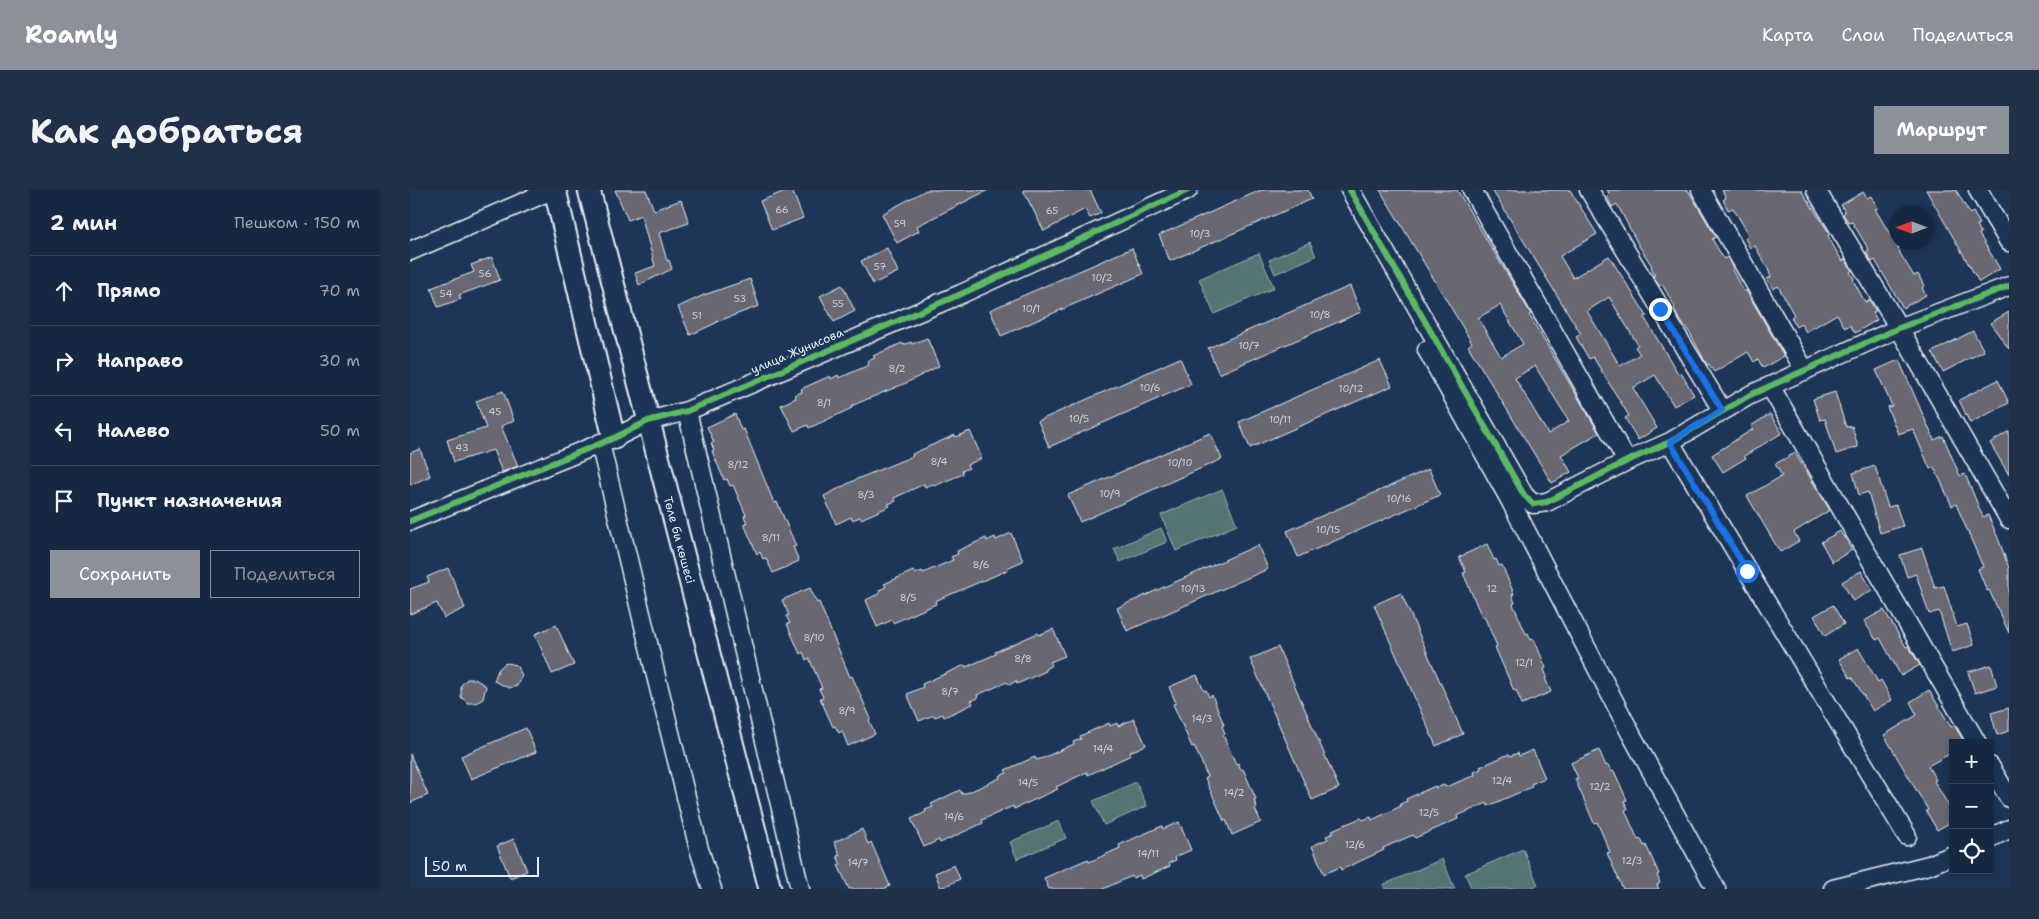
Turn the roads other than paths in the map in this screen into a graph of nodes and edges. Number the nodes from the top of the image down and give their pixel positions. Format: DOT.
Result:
graph roads {
  1 [pos="554,190"];
  2 [pos="589,190"];
  3 [pos="1188,190"];
  4 [pos="1337,190"];
  5 [pos="1350,190"];
  6 [pos="1472,190"];
  7 [pos="1589,190"];
  8 [pos="1701,190"];
  9 [pos="1816,190"];
  10 [pos="1978,190"];
  11 [pos="2009,242"];
  12 [pos="410,251"];
  13 [pos="2009,286"];
  14 [pos="1899,328"];
  15 [pos="1805,370"];
  16 [pos="1770,386"];
  17 [pos="1722,410"];
  18 [pos="687,411"];
  19 [pos="648,422"];
  20 [pos="607,440"];
  21 [pos="1670,442"];
  22 [pos="1627,461"];
  23 [pos="2009,519"];
  24 [pos="410,521"];
  25 [pos="1975,739"];
  26 [pos="1994,773"];
  27 [pos="2009,798"];
  28 [pos="2009,829"];
  29 [pos="1907,836"];
  30 [pos="1994,836"];
  31 [pos="1949,857"];
  32 [pos="712,889"];
  33 [pos="770,889"];
  34 [pos="800,889"];
  35 [pos="1716,889"];
  36 [pos="1833,889"];
  1 -- 12 [label="street"];
  1 -- 20 [label="main road"];
  2 -- 19 [label="main road, Төле би көшесі"];
  3 -- 18 [label="street, улица Жунисова"];
  4 -- 35 [label="street"];
  5 -- 22 [label="street"];
  6 -- 22 [label="street"];
  7 -- 17 [label="street"];
  8 -- 15 [label="street"];
  9 -- 14 [label="street"];
  10 -- 11 [label="street"];
  13 -- 14 [label="street"];
  14 -- 15 [label="street"];
  14 -- 23 [label="street"];
  15 -- 16 [label="street"];
  16 -- 17 [label="street"];
  16 -- 25 [label="street"];
  17 -- 21 [label="street"];
  18 -- 19 [label="street, улица Жунисова"];
  18 -- 34 [label="street"];
  19 -- 20 [label="street, улица Жунисова"];
  19 -- 33 [label="main road, Төле би көшесі"];
  20 -- 24 [label="street, улица Жунисова"];
  20 -- 32 [label="street"];
  21 -- 22 [label="street"];
  21 -- 29 [label="street"];
  26 -- 27 [label="street"];
  28 -- 30 [label="street"];
  31 -- 36 [label="street"];
}
